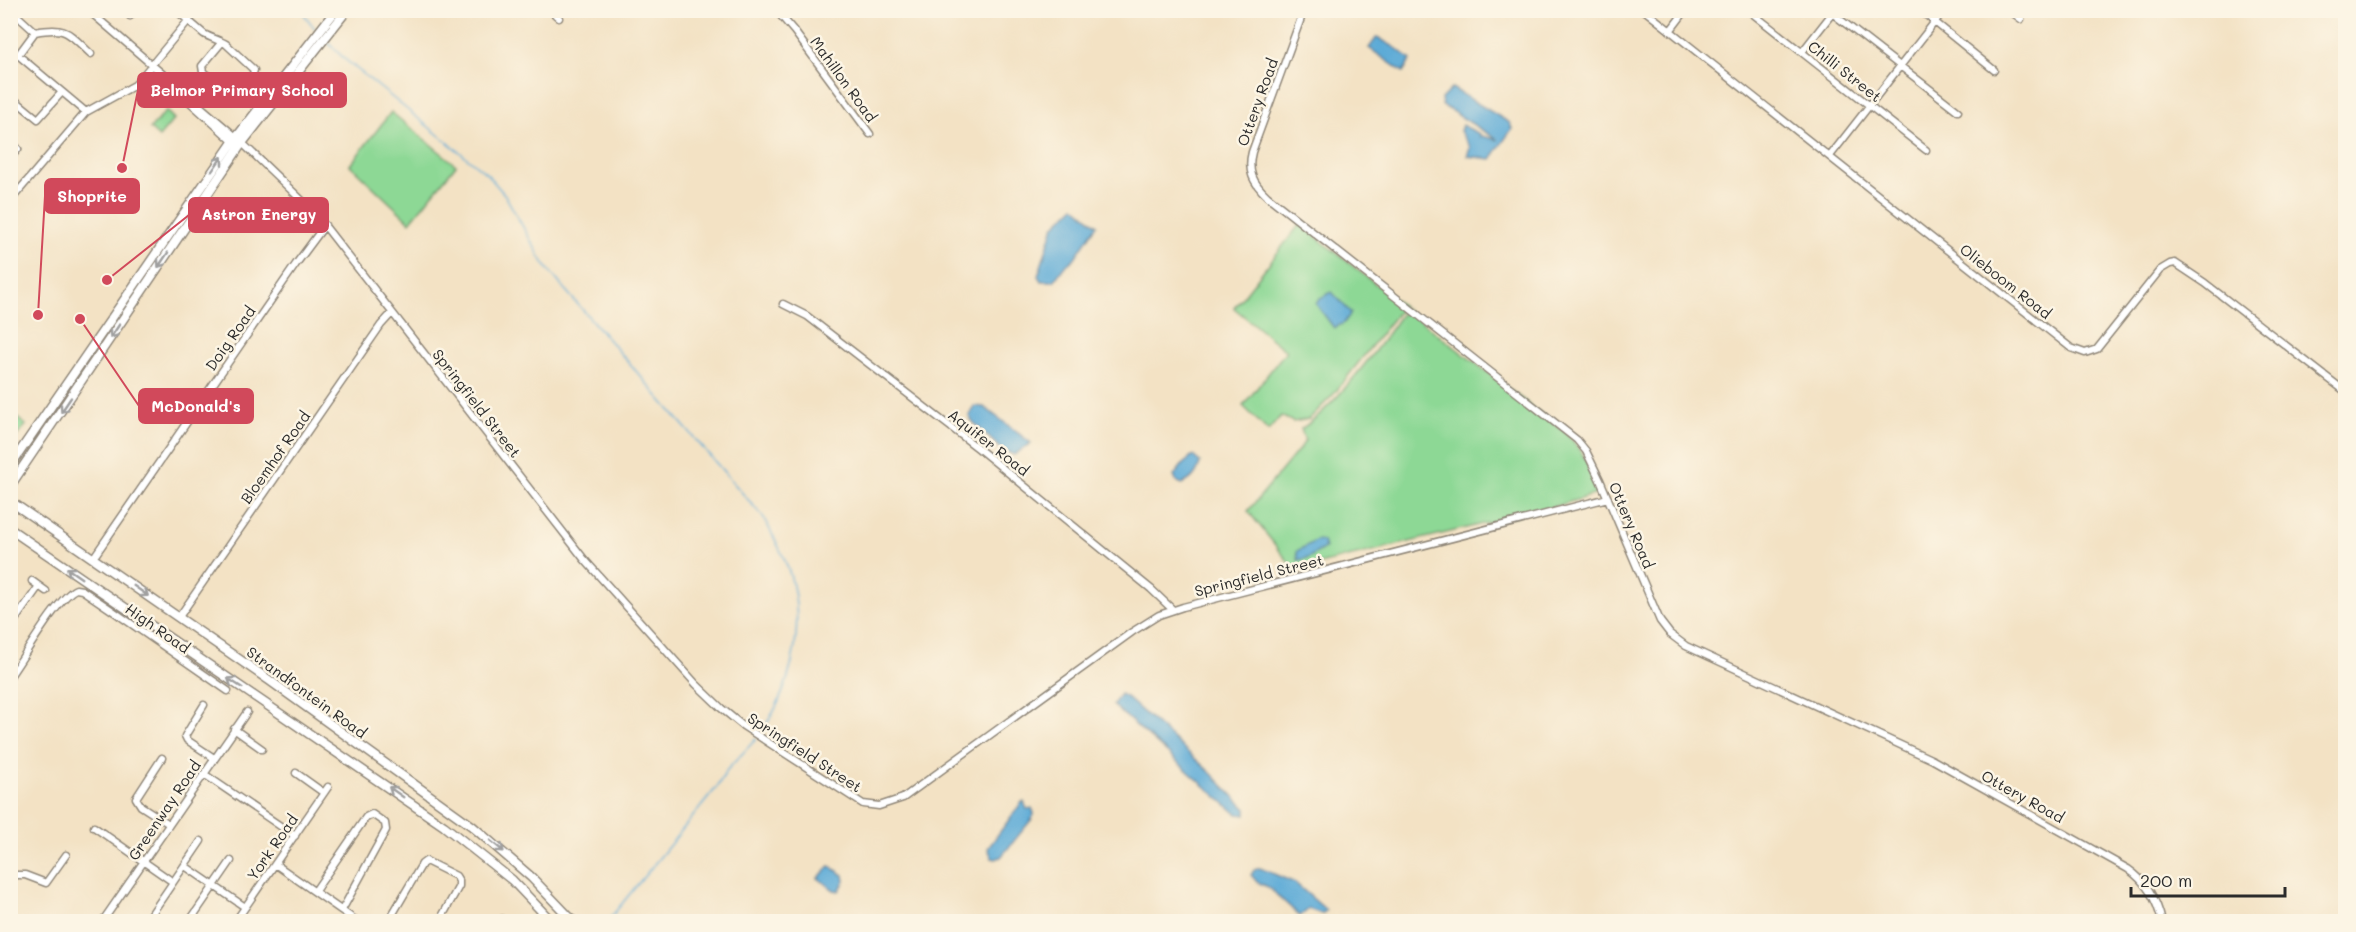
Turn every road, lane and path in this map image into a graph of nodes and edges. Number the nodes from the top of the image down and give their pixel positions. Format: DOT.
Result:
graph roads {
  1 [pos="88,10"];
  2 [pos="176,10"];
  3 [pos="197,10"];
  4 [pos="336,10"];
  5 [pos="347,10"];
  6 [pos="550,10"];
  7 [pos="776,10"];
  8 [pos="1304,10"];
  9 [pos="1644,10"];
  10 [pos="1686,10"];
  11 [pos="1748,10"];
  12 [pos="1920,10"];
  13 [pos="1944,10"];
  14 [pos="2009,10"];
  15 [pos="14,11"];
  16 [pos="1832,12"];
  17 [pos="559,18"];
  18 [pos="2021,19"];
  19 [pos="189,21"];
  20 [pos="1935,22"];
  21 [pos="1670,31"];
  22 [pos="35,32"];
  23 [pos="324,33"];
  24 [pos="222,42"];
  25 [pos="10,51"];
  26 [pos="1802,52"];
  27 [pos="91,54"];
  28 [pos="18,55"];
  29 [pos="152,65"];
  30 [pos="1900,66"];
  31 [pos="1994,70"];
  32 [pos="62,92"];
  33 [pos="10,96"];
  34 [pos="1870,105"];
  35 [pos="1958,111"];
  36 [pos="86,112"];
  37 [pos="870,134"];
  38 [pos="10,140"];
  39 [pos="238,142"];
  40 [pos="1926,150"];
  41 [pos="1830,156"];
  42 [pos="10,158"];
  43 [pos="11,199"];
  44 [pos="325,225"];
  45 [pos="783,303"];
  46 [pos="392,313"];
  47 [pos="2346,392"];
  48 [pos="10,466"];
  49 [pos="10,486"];
  50 [pos="1608,498"];
  51 [pos="10,501"];
  52 [pos="10,529"];
  53 [pos="96,554"];
  54 [pos="32,582"];
  55 [pos="39,586"];
  56 [pos="46,591"];
  57 [pos="1173,610"];
  58 [pos="179,617"];
  59 [pos="10,627"];
  60 [pos="10,676"];
  61 [pos="228,691"];
  62 [pos="204,705"];
  63 [pos="247,712"];
  64 [pos="234,729"];
  65 [pos="262,749"];
  66 [pos="162,758"];
  67 [pos="214,758"];
  68 [pos="296,773"];
  69 [pos="204,774"];
  70 [pos="328,787"];
  71 [pos="324,793"];
  72 [pos="169,824"];
  73 [pos="94,827"];
  74 [pos="295,836"];
  75 [pos="201,841"];
  76 [pos="66,855"];
  77 [pos="231,861"];
  78 [pos="143,862"];
  79 [pos="275,864"];
  80 [pos="185,866"];
  81 [pos="10,874"];
  82 [pos="173,882"];
  83 [pos="214,886"];
  84 [pos="315,891"];
  85 [pos="245,907"];
  86 [pos="342,910"];
  87 [pos="102,921"];
  88 [pos="146,921"];
  89 [pos="186,921"];
  90 [pos="235,921"];
  91 [pos="358,921"];
  92 [pos="388,921"];
  93 [pos="438,921"];
  94 [pos="495,921"];
  95 [pos="506,921"];
  96 [pos="552,921"];
  97 [pos="574,921"];
  98 [pos="2162,921"];
  1 -- 29 [label="street, Springfield Street"];
  2 -- 19 [label="street"];
  3 -- 19 [label="street"];
  4 -- 23 [label="main road"];
  5 -- 23 [label="main road"];
  6 -- 17 [label="street"];
  7 -- 37 [label="street, Mahillon Road"];
  8 -- 50 [label="street, Ottery Road"];
  9 -- 21 [label="street, Olieboom Road"];
  10 -- 21 [label="street"];
  11 -- 26 [label="street, Chilli Street"];
  12 -- 20 [label="street"];
  13 -- 20 [label="street"];
  14 -- 18 [label="street"];
  15 -- 22 [label="street"];
  16 -- 26 [label="street"];
  16 -- 30 [label="street"];
  19 -- 24 [label="street"];
  19 -- 29 [label="street"];
  20 -- 30 [label="street"];
  20 -- 31 [label="street"];
  21 -- 41 [label="street, Olieboom Road"];
  22 -- 27 [label="street"];
  22 -- 28 [label="street"];
  23 -- 39 [label="main road"];
  24 -- 24 [label="street"];
  25 -- 28 [label="street"];
  26 -- 34 [label="street, Chilli Street"];
  28 -- 32 [label="street"];
  29 -- 36 [label="street"];
  29 -- 39 [label="street, Springfield Street"];
  30 -- 34 [label="street"];
  30 -- 35 [label="street"];
  32 -- 33 [label="street"];
  32 -- 36 [label="street"];
  34 -- 40 [label="street, Chilli Street"];
  34 -- 41 [label="street"];
  36 -- 43 [label="street"];
  38 -- 42 [label="street"];
  39 -- 44 [label="street, Springfield Street"];
  48 -- 39 [label="main road, one-way"];
  39 -- 49 [label="main road, one-way"];
  41 -- 47 [label="street, Olieboom Road"];
  44 -- 46 [label="street, Springfield Street"];
  44 -- 53 [label="street, Doig Road"];
  45 -- 57 [label="street, Aquifer Road"];
  46 -- 57 [label="street, Springfield Street"];
  46 -- 58 [label="street, Bloemhof Road"];
  50 -- 57 [label="street, Springfield Street"];
  50 -- 98 [label="street, Ottery Road"];
  51 -- 58 [label="main road, Strandfontein Road, one-way"];
  96 -- 52 [label="main road, Strandfontein Road, one-way"];
  54 -- 55 [label="street"];
  55 -- 56 [label="street"];
  55 -- 59 [label="street"];
  58 -- 97 [label="main road, Strandfontein Road, one-way"];
  60 -- 61 [label="street, High Road"];
  62 -- 67 [label="street"];
  63 -- 64 [label="street, Greenway Road"];
  64 -- 65 [label="street"];
  64 -- 67 [label="street, Greenway Road"];
  66 -- 72 [label="street"];
  67 -- 69 [label="street, Greenway Road"];
  68 -- 71 [label="street"];
  69 -- 72 [label="street, Greenway Road"];
  69 -- 74 [label="street"];
  70 -- 71 [label="street, York Road"];
  71 -- 74 [label="street, York Road"];
  72 -- 78 [label="street, Greenway Road"];
  73 -- 78 [label="street"];
  74 -- 79 [label="street, York Road"];
  75 -- 80 [label="street"];
  76 -- 81 [label="street"];
  77 -- 83 [label="street"];
  78 -- 82 [label="street"];
  78 -- 87 [label="street, Greenway Road"];
  79 -- 84 [label="street"];
  79 -- 85 [label="street, York Road"];
  80 -- 82 [label="street"];
  80 -- 83 [label="street"];
  82 -- 88 [label="street"];
  83 -- 85 [label="street"];
  83 -- 89 [label="street"];
  84 -- 86 [label="street"];
  84 -- 86 [label="street"];
  85 -- 90 [label="street, York Road"];
  86 -- 91 [label="street"];
  92 -- 93 [label="street"];
  94 -- 95 [label="street"];
}
